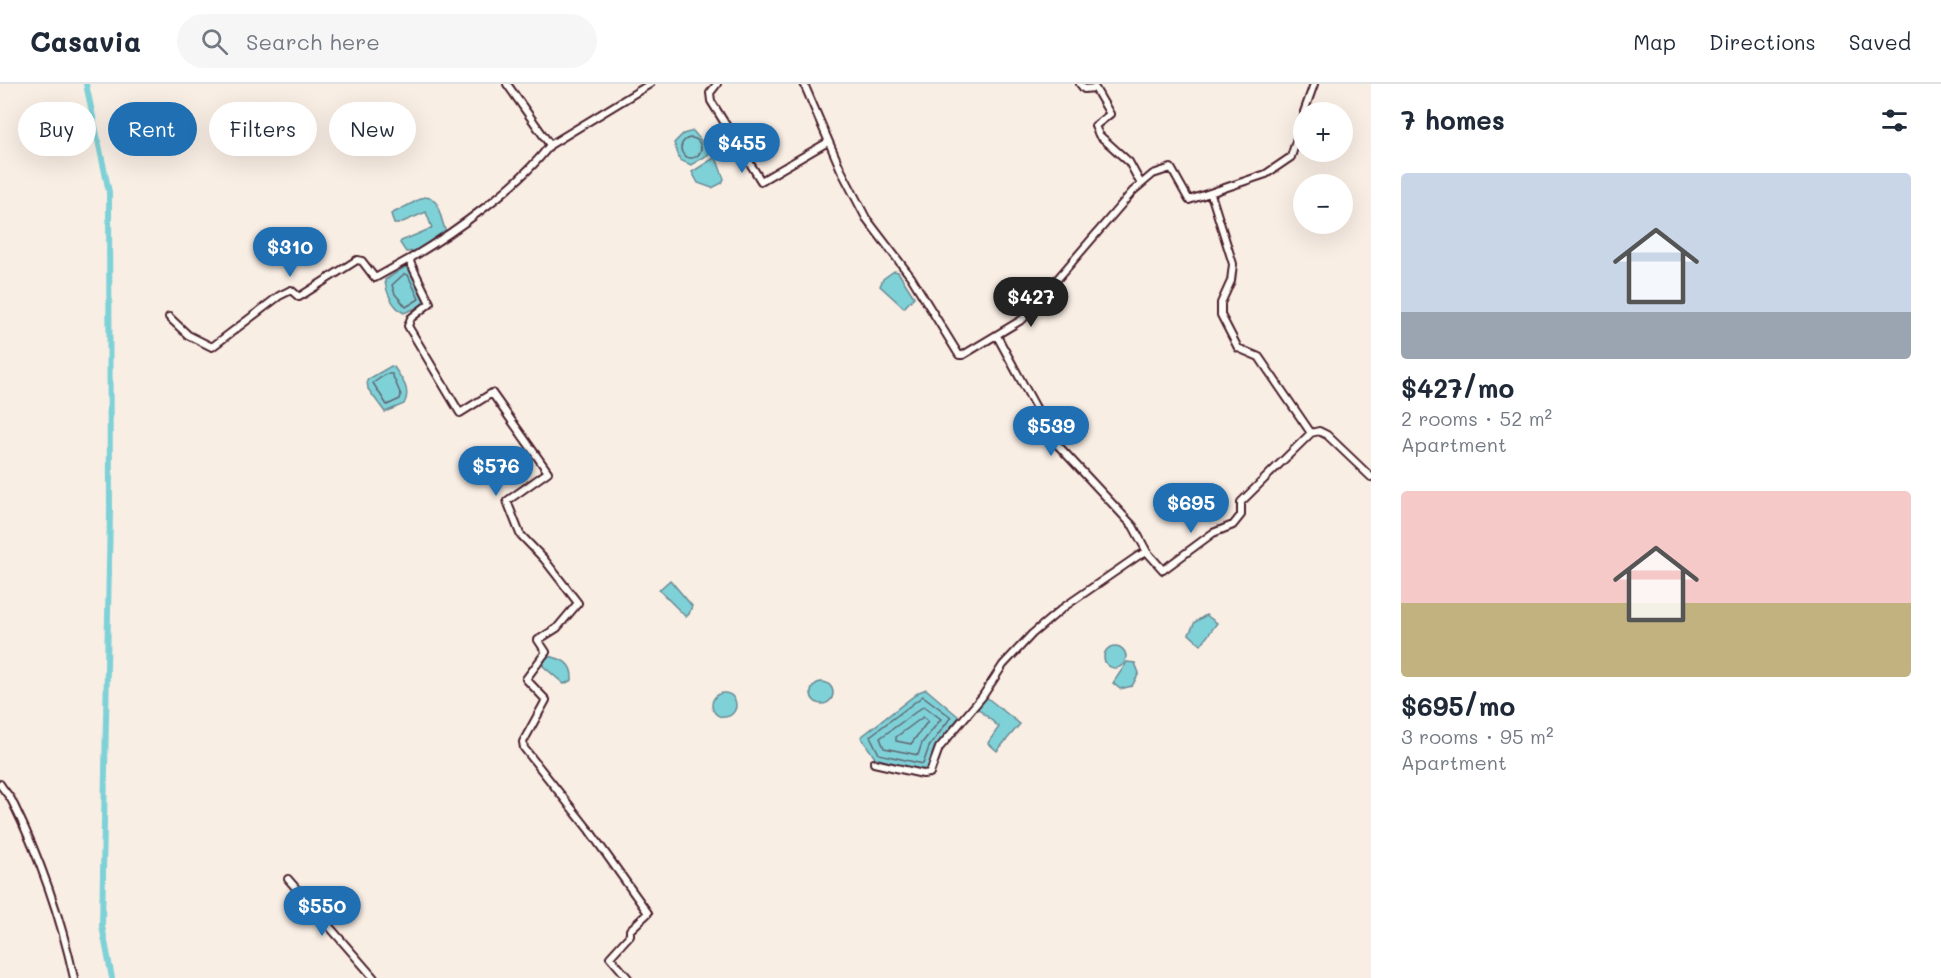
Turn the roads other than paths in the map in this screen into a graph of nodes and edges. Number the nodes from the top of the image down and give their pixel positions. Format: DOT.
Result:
graph roads {
  1 [pos="507,84"];
  2 [pos="650,84"];
  3 [pos="717,84"];
  4 [pos="804,84"];
  5 [pos="1080,84"];
  6 [pos="1314,84"];
  7 [pos="1308,102"];
  8 [pos="828,142"];
  9 [pos="550,145"];
  10 [pos="1293,150"];
  11 [pos="1141,184"];
  12 [pos="1210,194"];
  13 [pos="411,258"];
  14 [pos="169,317"];
  15 [pos="997,336"];
  16 [pos="1311,433"];
  17 [pos="1371,477"];
  18 [pos="1147,552"];
  19 [pos="874,763"];
  20 [pos="0,784"];
  21 [pos="288,879"];
  22 [pos="74,978"];
  23 [pos="374,978"];
  24 [pos="628,978"];
  1 -- 9 [label="street"];
  2 -- 9 [label="street"];
  3 -- 8 [label="street"];
  4 -- 8 [label="street"];
  5 -- 11 [label="street"];
  6 -- 7 [label="street"];
  8 -- 15 [label="street"];
  9 -- 13 [label="street"];
  10 -- 12 [label="street"];
  11 -- 12 [label="street"];
  11 -- 15 [label="street"];
  12 -- 16 [label="street"];
  13 -- 14 [label="street"];
  13 -- 24 [label="street"];
  15 -- 18 [label="street"];
  16 -- 17 [label="street"];
  16 -- 18 [label="street"];
  18 -- 19 [label="street"];
  20 -- 22 [label="street"];
  21 -- 23 [label="street"];
}
